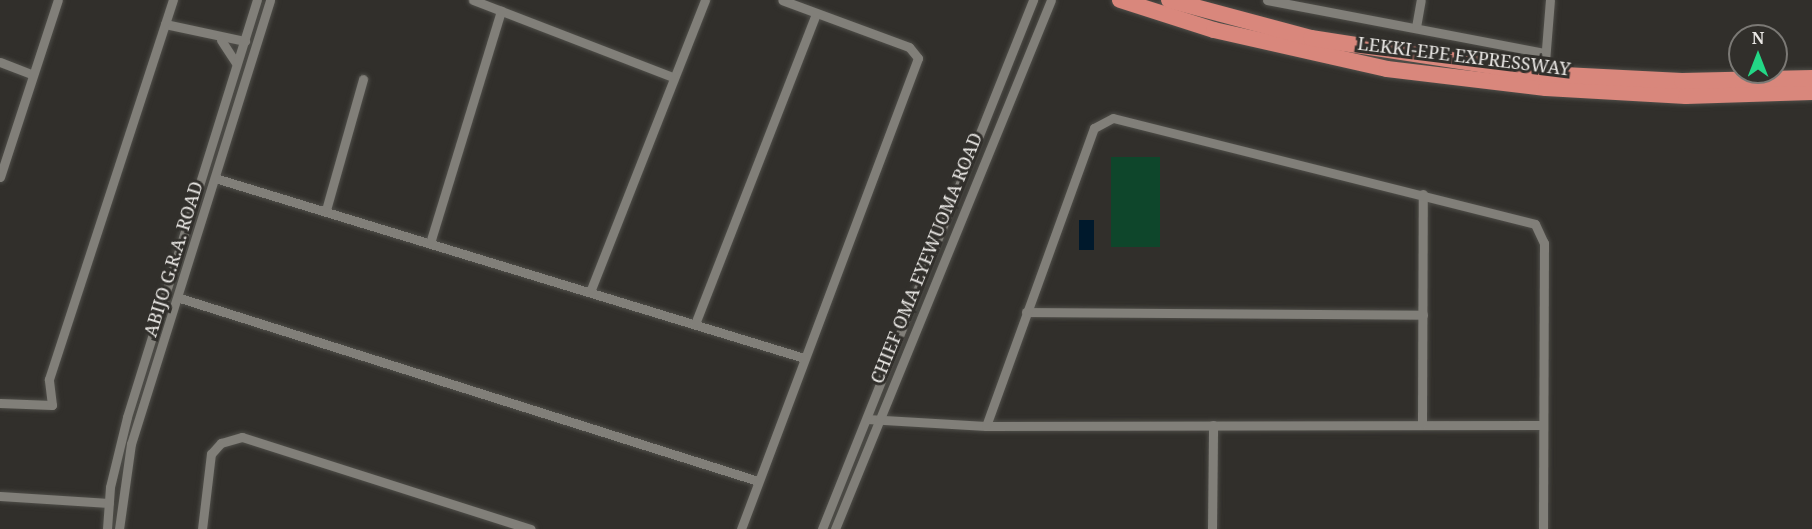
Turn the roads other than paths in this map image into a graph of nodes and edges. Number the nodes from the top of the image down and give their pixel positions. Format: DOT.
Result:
graph roads {
  1 [pos="58,0"];
  2 [pos="173,0"];
  3 [pos="257,0"];
  4 [pos="270,0"];
  5 [pos="473,0"];
  6 [pos="705,0"];
  7 [pos="782,0"];
  8 [pos="1033,0"];
  9 [pos="1051,0"];
  10 [pos="1120,0"];
  11 [pos="1169,0"];
  12 [pos="1267,0"];
  13 [pos="1421,0"];
  14 [pos="1550,0"];
  15 [pos="501,11"];
  16 [pos="816,14"];
  17 [pos="165,24"];
  18 [pos="1416,27"];
  19 [pos="221,40"];
  20 [pos="245,40"];
  21 [pos="1500,45"];
  22 [pos="1544,53"];
  23 [pos="0,62"];
  24 [pos="236,63"];
  25 [pos="1497,66"];
  26 [pos="31,74"];
  27 [pos="1544,74"];
  28 [pos="673,77"];
  29 [pos="1812,78"];
  30 [pos="363,79"];
  31 [pos="1812,92"];
  32 [pos="0,177"];
  33 [pos="215,178"];
  34 [pos="1423,195"];
  35 [pos="326,210"];
  36 [pos="430,243"];
  37 [pos="590,291"];
  38 [pos="180,298"];
  39 [pos="1026,312"];
  40 [pos="1423,315"];
  41 [pos="695,324"];
  42 [pos="804,358"];
  43 [pos="0,403"];
  44 [pos="867,419"];
  45 [pos="877,424"];
  46 [pos="1422,424"];
  47 [pos="1213,425"];
  48 [pos="1543,425"];
  49 [pos="986,426"];
  50 [pos="758,481"];
  51 [pos="0,496"];
  52 [pos="109,503"];
  53 [pos="107,529"];
  54 [pos="119,529"];
  55 [pos="202,529"];
  56 [pos="531,529"];
  57 [pos="741,529"];
  58 [pos="822,529"];
  59 [pos="835,529"];
  60 [pos="1212,529"];
  61 [pos="1543,529"];
  1 -- 26 [label="street"];
  2 -- 17 [label="street"];
  3 -- 20 [label="street, ABIJO G.R.A. ROAD"];
  4 -- 33 [label="street, ABIJO G.R.A. ROAD"];
  5 -- 15 [label="street"];
  6 -- 28 [label="street"];
  7 -- 16 [label="street"];
  8 -- 44 [label="street, CHIEF OMA EYEWUOMA ROAD"];
  9 -- 45 [label="street, CHIEF OMA EYEWUOMA ROAD"];
  10 -- 31 [label="highway, LEKKI-EPE EXPRESSWAY"];
  11 -- 25 [label="highway, LEKKI-EPE EXPRESSWAY"];
  12 -- 18 [label="street"];
  13 -- 18 [label="street"];
  14 -- 22 [label="street"];
  15 -- 28 [label="street"];
  15 -- 36 [label="street"];
  16 -- 41 [label="street"];
  16 -- 42 [label="street"];
  17 -- 19 [label="street"];
  17 -- 43 [label="street"];
  18 -- 21 [label="street"];
  19 -- 20 [label="street"];
  19 -- 24 [label="street"];
  20 -- 24 [label="street, ABIJO G.R.A. ROAD"];
  21 -- 22 [label="street"];
  21 -- 25 [label="street"];
  22 -- 27 [label="street"];
  23 -- 26 [label="street"];
  24 -- 52 [label="street, ABIJO G.R.A. ROAD"];
  25 -- 27 [label="highway, LEKKI-EPE EXPRESSWAY"];
  26 -- 32 [label="street"];
  27 -- 29 [label="highway, LEKKI-EPE EXPRESSWAY"];
  28 -- 37 [label="street"];
  30 -- 35 [label="street"];
  33 -- 35 [label="street"];
  33 -- 38 [label="street, ABIJO G.R.A. ROAD"];
  34 -- 39 [label="street"];
  34 -- 40 [label="street"];
  34 -- 48 [label="street"];
  35 -- 36 [label="street"];
  36 -- 37 [label="street"];
  37 -- 41 [label="street"];
  38 -- 50 [label="street"];
  38 -- 54 [label="street, ABIJO G.R.A. ROAD"];
  39 -- 40 [label="street"];
  39 -- 49 [label="street"];
  40 -- 46 [label="street"];
  41 -- 42 [label="street"];
  42 -- 50 [label="street"];
  44 -- 45 [label="street"];
  44 -- 58 [label="street, CHIEF OMA EYEWUOMA ROAD"];
  45 -- 49 [label="street"];
  45 -- 59 [label="street, CHIEF OMA EYEWUOMA ROAD"];
  46 -- 47 [label="street"];
  46 -- 48 [label="street"];
  47 -- 49 [label="street"];
  47 -- 60 [label="street"];
  48 -- 61 [label="street"];
  50 -- 57 [label="street"];
  51 -- 52 [label="street"];
  52 -- 53 [label="street, ABIJO G.R.A. ROAD"];
  55 -- 56 [label="street"];
}
